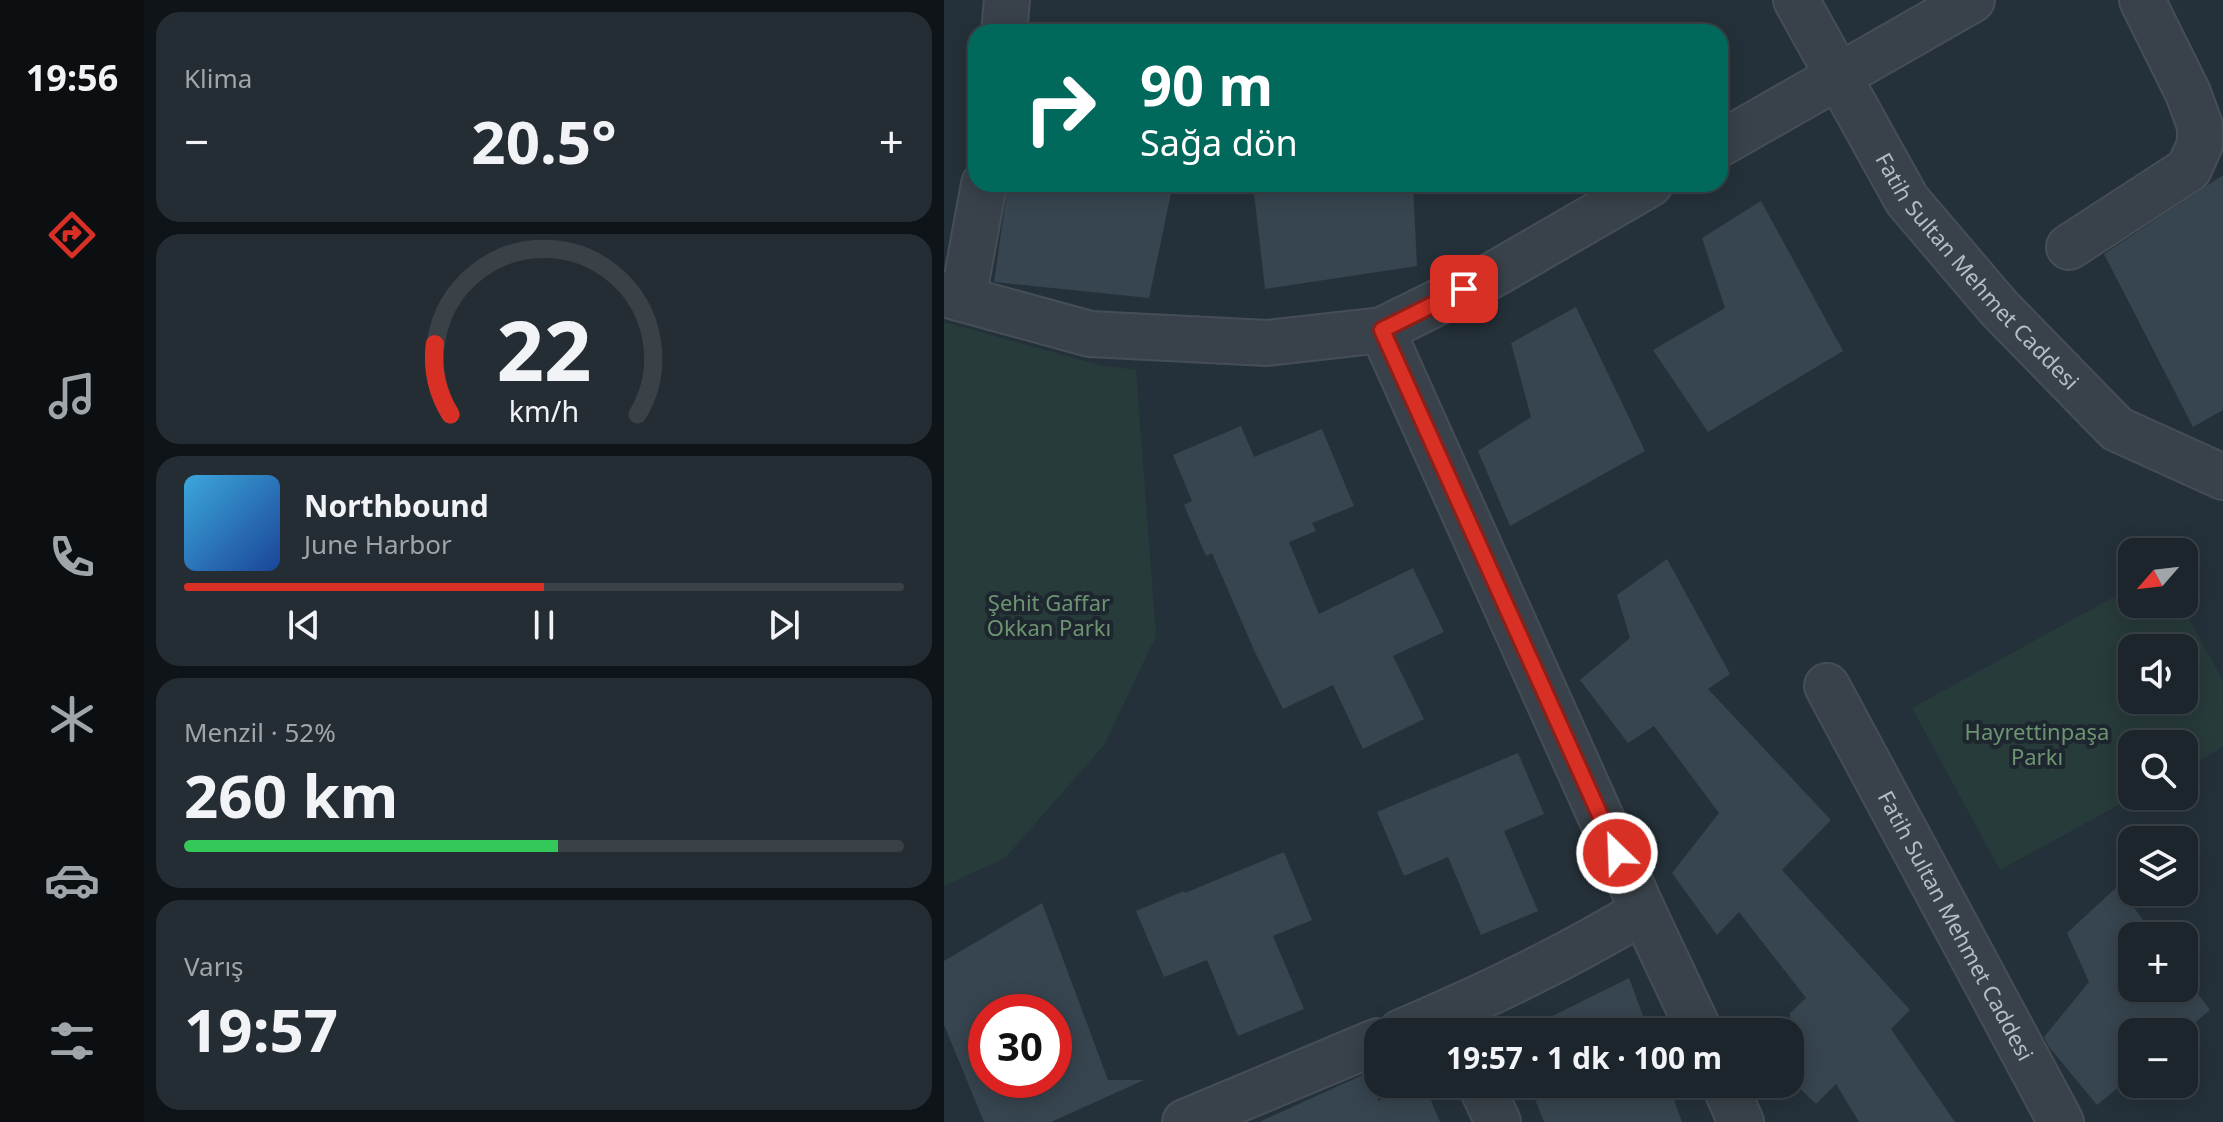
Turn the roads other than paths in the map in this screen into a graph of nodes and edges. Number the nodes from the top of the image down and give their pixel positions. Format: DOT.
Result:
graph roads {
  1 [pos="1007,0"];
  2 [pos="1796,0"];
  3 [pos="1972,0"];
  4 [pos="2142,0"];
  5 [pos="1005,24"];
  6 [pos="1838,76"];
  7 [pos="2212,129"];
  8 [pos="1728,139"];
  9 [pos="982,192"];
  10 [pos="1636,192"];
  11 [pos="2069,247"];
  12 [pos="953,297"];
  13 [pos="1382,330"];
  14 [pos="2223,477"];
  15 [pos="1827,686"];
  16 [pos="1643,911"];
  17 [pos="1434,1018"];
  18 [pos="1693,1018"];
  19 [pos="1364,1047"];
  20 [pos="1487,1098"];
  21 [pos="1730,1098"];
  22 [pos="1185,1122"];
  23 [pos="1498,1122"];
  24 [pos="1741,1122"];
  25 [pos="2061,1122"];
  1 -- 5 [label="street"];
  2 -- 6 [label="street, Fatih Sultan Mehmet Caddesi"];
  3 -- 6 [label="street"];
  4 -- 7 [label="street"];
  6 -- 8 [label="street"];
  6 -- 14 [label="street, Fatih Sultan Mehmet Caddesi"];
  7 -- 11 [label="street"];
  9 -- 12 [label="street"];
  10 -- 13 [label="street"];
  12 -- 13 [label="street"];
  13 -- 16 [label="street"];
  15 -- 25 [label="street, Fatih Sultan Mehmet Caddesi"];
  16 -- 17 [label="street"];
  16 -- 18 [label="street"];
  19 -- 22 [label="street"];
  20 -- 23 [label="street"];
  21 -- 24 [label="street"];
}
